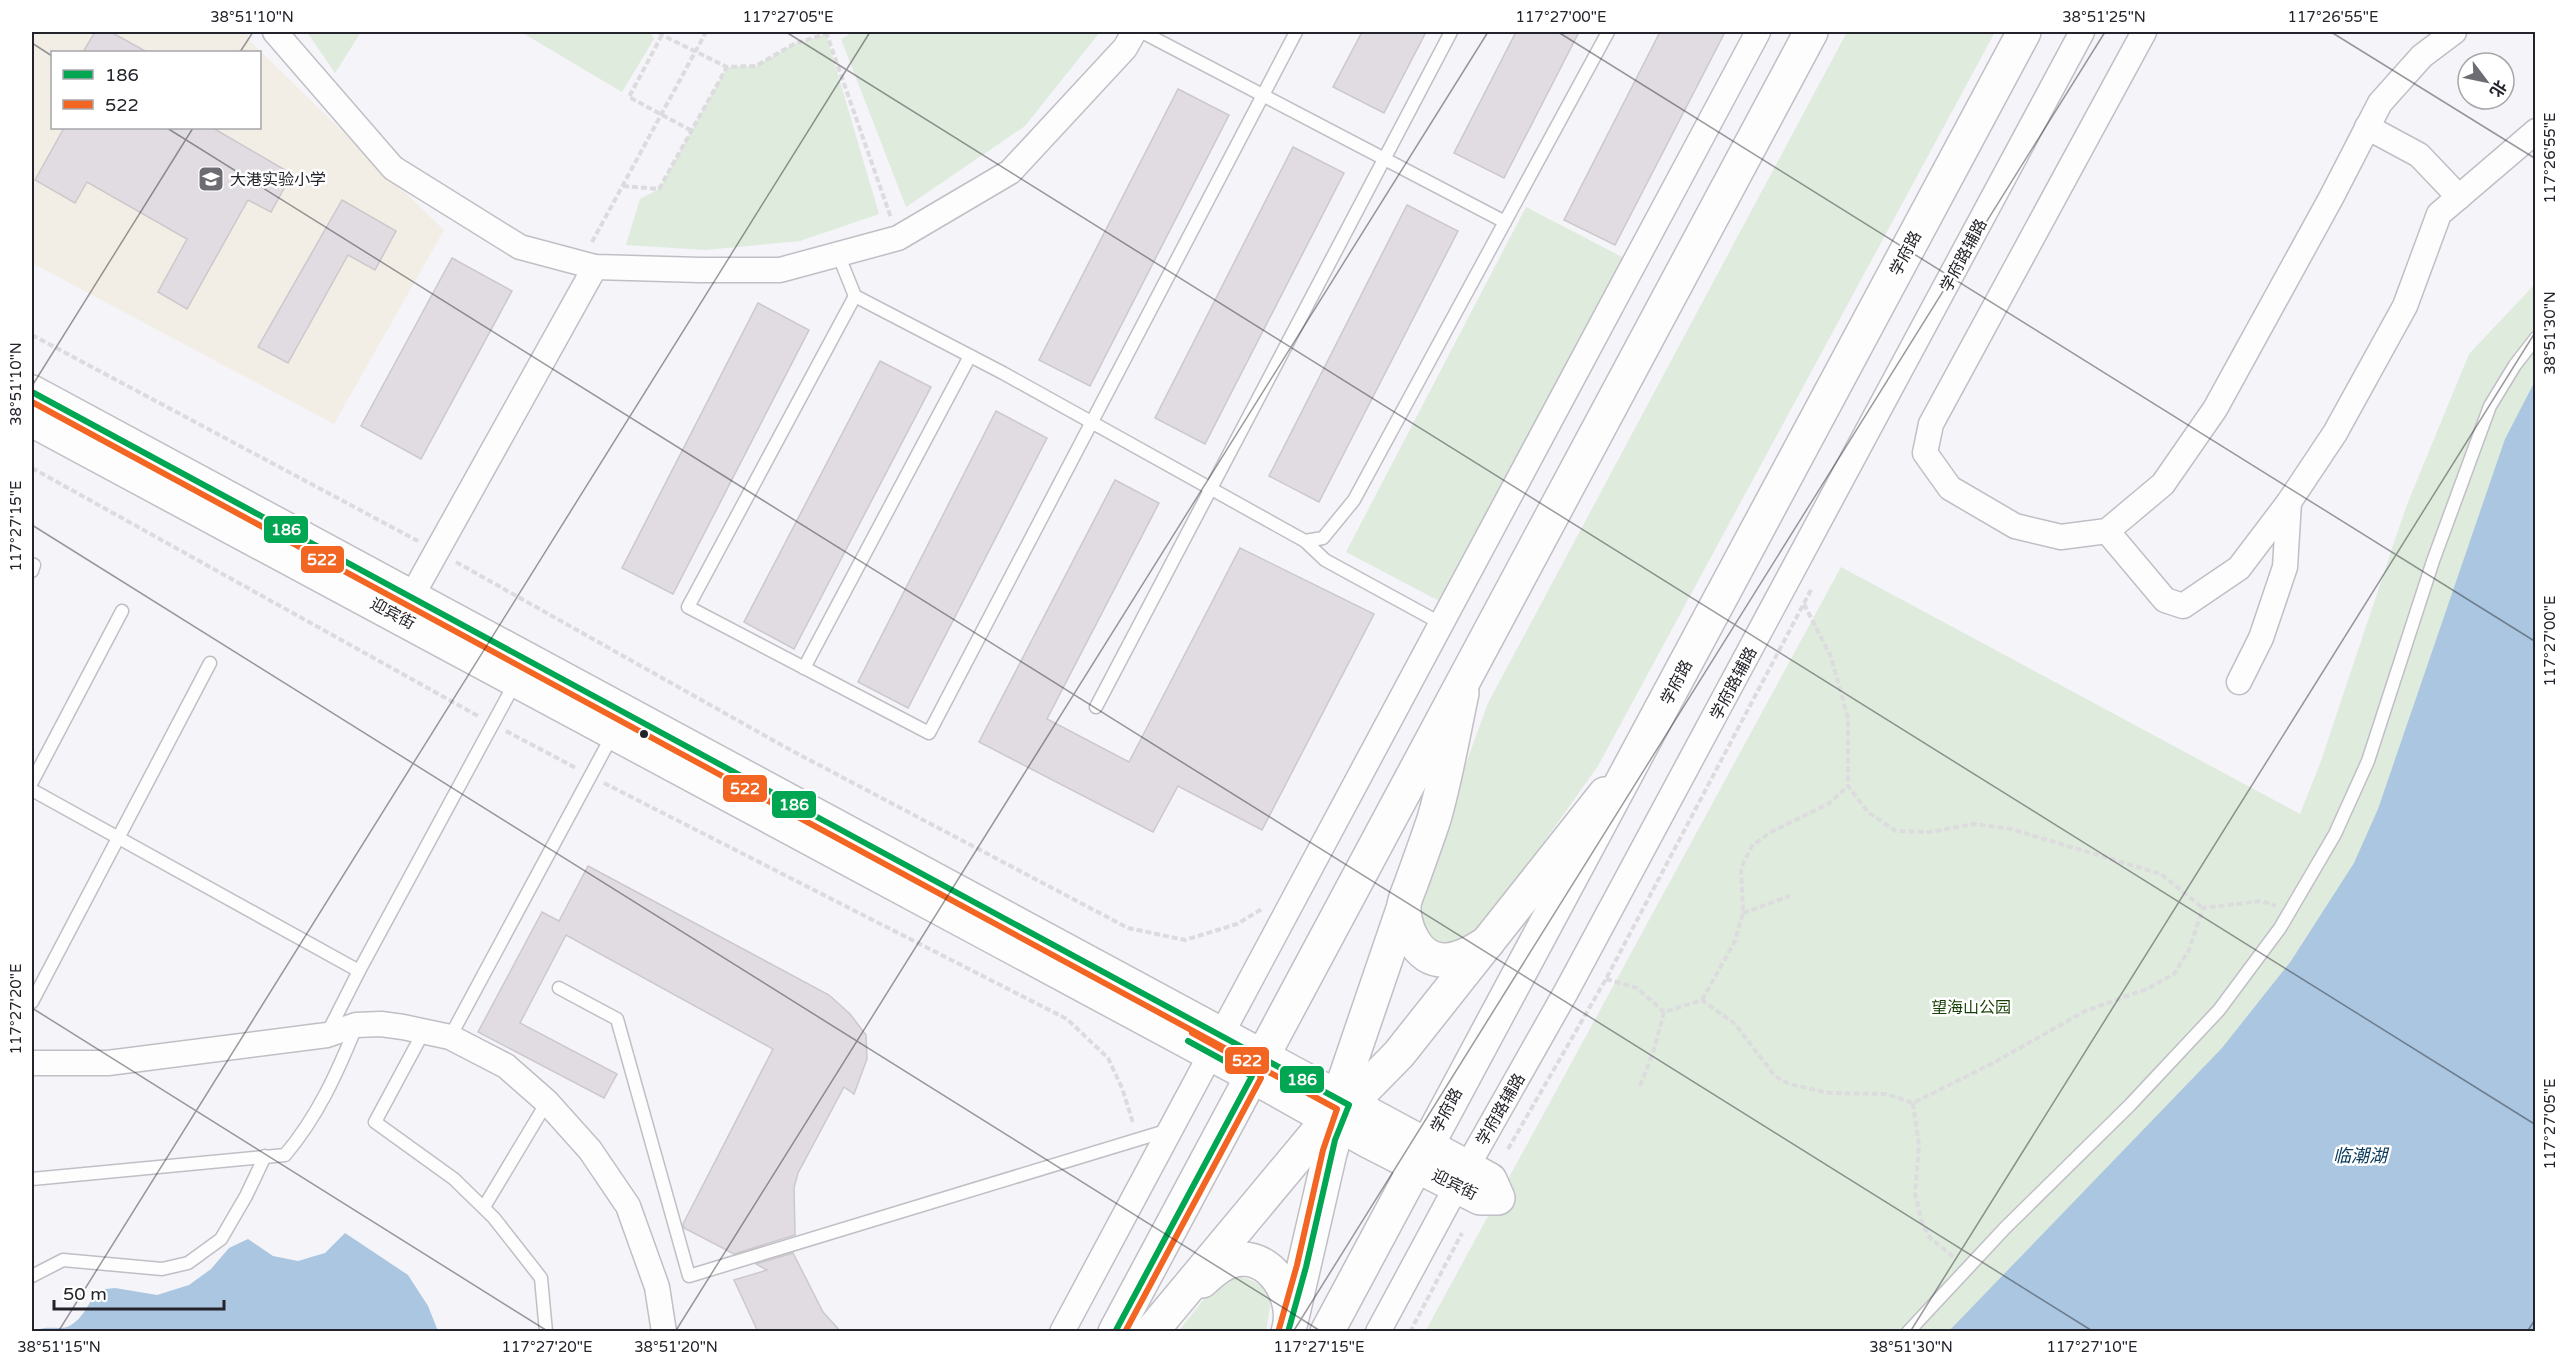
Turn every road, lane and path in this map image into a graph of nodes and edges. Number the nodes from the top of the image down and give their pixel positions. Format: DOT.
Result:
graph roads {
  1 [pos="274,32"];
  2 [pos="706,32"];
  3 [pos="827,32"];
  4 [pos="1134,32"];
  5 [pos="1142,32"];
  6 [pos="1296,32"];
  7 [pos="1451,32"];
  8 [pos="1608,32"];
  9 [pos="1758,32"];
  10 [pos="1811,32"];
  11 [pos="2024,32"];
  12 [pos="2082,32"];
  13 [pos="2144,32"];
  14 [pos="2454,32"];
  15 [pos="661,33"];
  16 [pos="695,51"];
  17 [pos="727,67"];
  18 [pos="1264,94"];
  19 [pos="662,114"];
  20 [pos="2367,127"];
  21 [pos="692,131"];
  22 [pos="2535,131"];
  23 [pos="1384,158"];
  24 [pos="623,186"];
  25 [pos="2459,197"];
  26 [pos="1505,222"];
  27 [pos="898,238"];
  28 [pos="838,254"];
  29 [pos="588,265"];
  30 [pos="855,296"];
  31 [pos="32,335"];
  32 [pos="2535,338"];
  33 [pos="970,356"];
  34 [pos="32,392"];
  35 [pos="32,420"];
  36 [pos="1093,423"];
  37 [pos="1209,488"];
  38 [pos="2289,502"];
  39 [pos="2108,531"];
  40 [pos="1305,541"];
  41 [pos="438,551"];
  42 [pos="32,564"];
  43 [pos="32,571"];
  44 [pos="1815,582"];
  45 [pos="1804,603"];
  46 [pos="405,607"];
  47 [pos="122,611"];
  48 [pos="1442,624"];
  49 [pos="210,663"];
  50 [pos="804,668"];
  51 [pos="517,680"];
  52 [pos="1465,680"];
  53 [pos="2239,682"];
  54 [pos="1096,707"];
  55 [pos="614,732"];
  56 [pos="1638,753"];
  57 [pos="32,782"];
  58 [pos="1848,786"];
  59 [pos="32,790"];
  60 [pos="118,837"];
  61 [pos="1790,896"];
  62 [pos="1404,906"];
  63 [pos="1264,908"];
  64 [pos="2202,908"];
  65 [pos="2291,910"];
  66 [pos="1743,913"];
  67 [pos="1492,939"];
  68 [pos="359,971"];
  69 [pos="1606,979"];
  70 [pos="559,988"];
  71 [pos="1702,1000"];
  72 [pos="32,1002"];
  73 [pos="1664,1012"];
  74 [pos="356,1026"];
  75 [pos="424,1031"];
  76 [pos="327,1035"];
  77 [pos="450,1037"];
  78 [pos="1216,1044"];
  79 [pos="32,1064"];
  80 [pos="1257,1067"];
  81 [pos="1640,1086"];
  82 [pos="547,1102"];
  83 [pos="1914,1103"];
  84 [pos="1338,1112"];
  85 [pos="1169,1130"];
  86 [pos="1508,1149"];
  87 [pos="265,1156"];
  88 [pos="1421,1156"];
  89 [pos="1462,1177"];
  90 [pos="32,1179"];
  91 [pos="484,1208"];
  92 [pos="1462,1233"];
  93 [pos="1967,1268"];
  94 [pos="32,1276"];
  95 [pos="1160,1320"];
  96 [pos="1290,1327"];
  97 [pos="546,1332"];
  98 [pos="664,1332"];
  99 [pos="1062,1332"];
  100 [pos="1114,1332"];
  101 [pos="1327,1332"];
  102 [pos="1378,1332"];
  103 [pos="1410,1332"];
  104 [pos="1908,1332"];
  1 -- 29 [label="street"];
  2 -- 16 [label="path"];
  3 -- 17 [label="path"];
  3 -- 27 [label="path"];
  4 -- 27 [label="street"];
  5 -- 18 [label="lane"];
  6 -- 18 [label="lane"];
  7 -- 23 [label="lane"];
  8 -- 26 [label="lane"];
  9 -- 48 [label="street"];
  10 -- 52 [label="main road"];
  11 -- 56 [label="main road, 学府路"];
  12 -- 89 [label="street, 学府路辅路"];
  13 -- 39 [label="street"];
  14 -- 20 [label="street"];
  15 -- 16 [label="path"];
  15 -- 19 [label="path"];
  16 -- 17 [label="path"];
  16 -- 19 [label="path"];
  17 -- 21 [label="path"];
  18 -- 23 [label="lane"];
  18 -- 36 [label="lane"];
  19 -- 21 [label="path"];
  19 -- 24 [label="path"];
  20 -- 25 [label="street"];
  20 -- 39 [label="street"];
  21 -- 24 [label="path"];
  22 -- 25 [label="street"];
  23 -- 26 [label="lane"];
  23 -- 37 [label="lane"];
  24 -- 29 [label="path"];
  25 -- 38 [label="street"];
  26 -- 40 [label="lane"];
  27 -- 28 [label="street"];
  28 -- 29 [label="street"];
  28 -- 30 [label="lane"];
  29 -- 41 [label="street"];
  30 -- 33 [label="lane"];
  30 -- 50 [label="lane"];
  31 -- 41 [label="path"];
  32 -- 65 [label="lane"];
  33 -- 36 [label="lane"];
  33 -- 50 [label="lane"];
  34 -- 46 [label="main road, 迎宾街"];
  35 -- 46 [label="main road, 迎宾街"];
  36 -- 37 [label="lane"];
  36 -- 50 [label="lane"];
  37 -- 40 [label="lane"];
  37 -- 54 [label="lane"];
  38 -- 39 [label="street"];
  38 -- 53 [label="street"];
  40 -- 48 [label="lane"];
  41 -- 46 [label="street"];
  41 -- 63 [label="path"];
  42 -- 43 [label="lane"];
  44 -- 45 [label="path"];
  45 -- 58 [label="path"];
  45 -- 69 [label="path"];
  46 -- 51 [label="main road, 迎宾街"];
  46 -- 78 [label="main road, 迎宾街"];
  47 -- 57 [label="lane"];
  48 -- 78 [label="street"];
  49 -- 60 [label="lane"];
  51 -- 55 [label="main road, 迎宾街"];
  51 -- 68 [label="lane"];
  52 -- 62 [label="main road"];
  52 -- 80 [label="main road"];
  55 -- 77 [label="lane"];
  55 -- 78 [label="main road, 迎宾街"];
  56 -- 67 [label="main road"];
  56 -- 88 [label="main road, 学府路"];
  58 -- 64 [label="path"];
  58 -- 66 [label="path"];
  59 -- 60 [label="lane"];
  60 -- 68 [label="lane"];
  60 -- 72 [label="lane"];
  61 -- 66 [label="path"];
  62 -- 67 [label="main road"];
  62 -- 84 [label="main road"];
  64 -- 65 [label="path"];
  64 -- 83 [label="path"];
  65 -- 93 [label="lane"];
  66 -- 71 [label="path"];
  67 -- 84 [label="main road"];
  68 -- 76 [label="lane"];
  69 -- 73 [label="path"];
  69 -- 86 [label="path"];
  70 -- 85 [label="lane"];
  71 -- 73 [label="path"];
  71 -- 83 [label="path"];
  73 -- 81 [label="path"];
  74 -- 75 [label="street"];
  74 -- 76 [label="street"];
  74 -- 87 [label="lane"];
  75 -- 77 [label="street"];
  75 -- 91 [label="lane"];
  76 -- 79 [label="street"];
  77 -- 82 [label="street"];
  78 -- 80 [label="main road, 迎宾街"];
  78 -- 85 [label="street"];
  80 -- 84 [label="main road, 迎宾街"];
  80 -- 100 [label="main road"];
  82 -- 91 [label="lane"];
  82 -- 98 [label="street"];
  83 -- 93 [label="path"];
  84 -- 88 [label="main road, 迎宾街"];
  84 -- 95 [label="main road"];
  84 -- 96 [label="main road"];
  85 -- 99 [label="street"];
  87 -- 90 [label="lane"];
  87 -- 94 [label="lane"];
  88 -- 89 [label="main road, 迎宾街"];
  88 -- 101 [label="main road, 学府路"];
  89 -- 102 [label="street, 学府路辅路"];
  91 -- 97 [label="lane"];
  92 -- 103 [label="path"];
  93 -- 104 [label="lane"];
  95 -- 96 [label="main road"];
}
